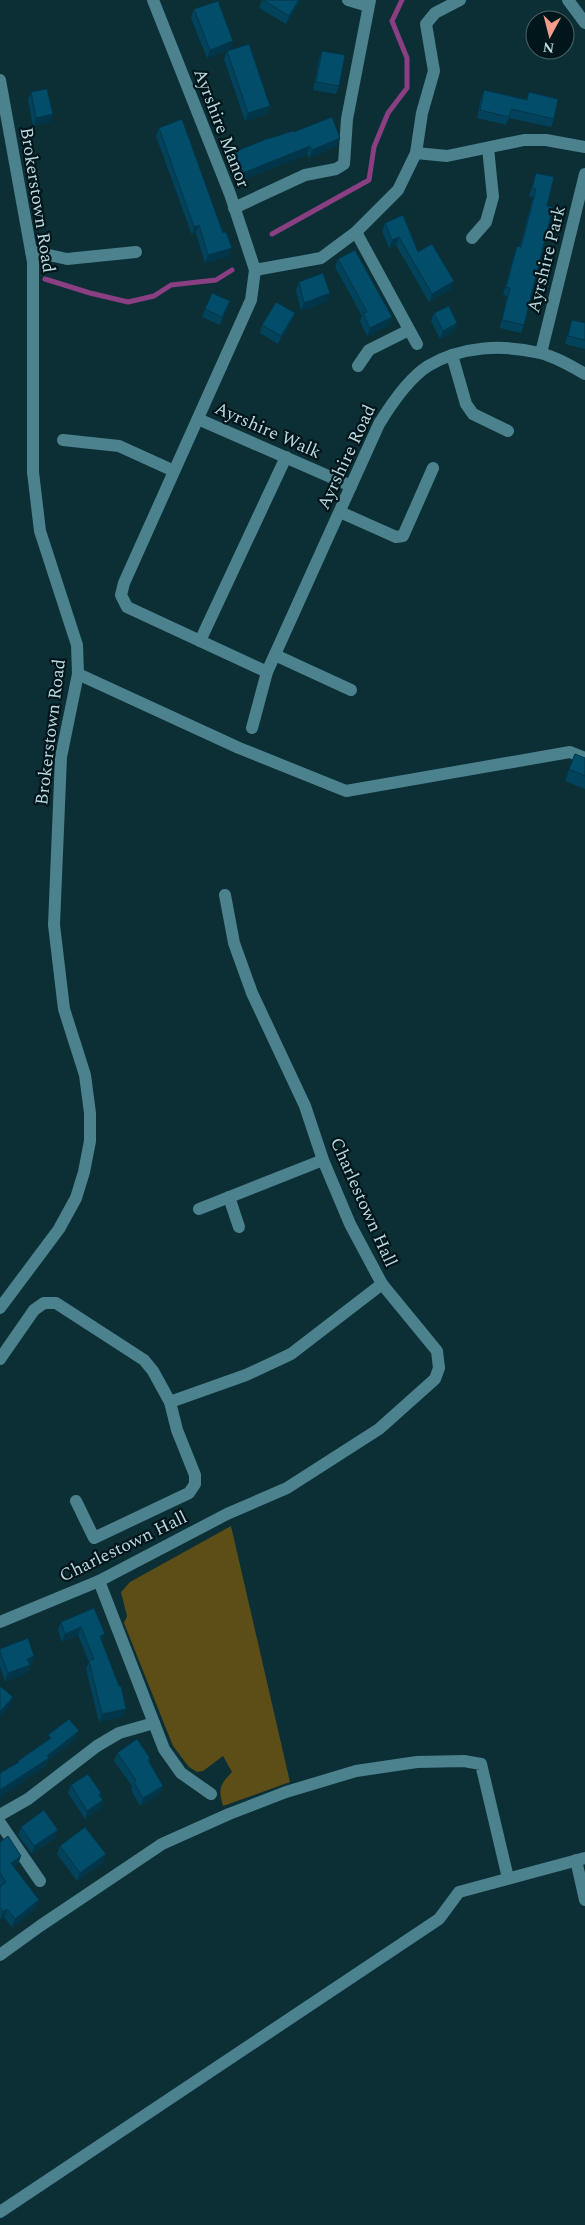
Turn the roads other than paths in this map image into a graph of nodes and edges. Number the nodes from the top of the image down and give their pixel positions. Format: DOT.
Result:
graph roads {
  1 [pos="153,0"];
  2 [pos="348,0"];
  3 [pos="460,0"];
  4 [pos="568,0"];
  5 [pos="369,3"];
  6 [pos="585,23"];
  7 [pos="0,80"];
  8 [pos="488,148"];
  9 [pos="585,148"];
  10 [pos="416,153"];
  11 [pos="584,182"];
  12 [pos="234,208"];
  13 [pos="356,232"];
  14 [pos="472,238"];
  15 [pos="31,251"];
  16 [pos="136,252"];
  17 [pos="255,270"];
  18 [pos="409,330"];
  19 [pos="416,344"];
  20 [pos="541,353"];
  21 [pos="452,355"];
  22 [pos="358,366"];
  23 [pos="585,374"];
  24 [pos="198,419"];
  25 [pos="508,431"];
  26 [pos="63,440"];
  27 [pos="286,457"];
  28 [pos="432,468"];
  29 [pos="174,471"];
  30 [pos="351,486"];
  31 [pos="340,512"];
  32 [pos="200,641"];
  33 [pos="275,655"];
  34 [pos="267,672"];
  35 [pos="78,674"];
  36 [pos="351,690"];
  37 [pos="252,728"];
  38 [pos="585,758"];
  39 [pos="225,895"];
  40 [pos="324,1160"];
  41 [pos="228,1197"];
  42 [pos="199,1209"];
  43 [pos="239,1227"];
  44 [pos="382,1284"];
  45 [pos="0,1308"];
  46 [pos="0,1360"];
  47 [pos="170,1402"];
  48 [pos="76,1501"];
  49 [pos="98,1581"];
  50 [pos="0,1622"];
  51 [pos="154,1723"];
  52 [pos="211,1794"];
  53 [pos="0,1815"];
  54 [pos="0,1823"];
  55 [pos="580,1859"];
  56 [pos="508,1878"];
  57 [pos="40,1881"];
  58 [pos="585,1900"];
  59 [pos="0,1955"];
  60 [pos="0,2212"];
  1 -- 12 [label="street, Ayrshire Manor"];
  2 -- 5 [label="street"];
  3 -- 10 [label="street"];
  4 -- 6 [label="street"];
  5 -- 12 [label="street"];
  7 -- 15 [label="street, Brokerstown Road"];
  8 -- 9 [label="street"];
  8 -- 10 [label="street"];
  8 -- 14 [label="street"];
  10 -- 13 [label="street"];
  11 -- 20 [label="street, Ayrshire Park"];
  12 -- 17 [label="street, Ayrshire Manor"];
  13 -- 17 [label="street"];
  13 -- 18 [label="street"];
  15 -- 16 [label="street"];
  15 -- 35 [label="street, Brokerstown Road"];
  17 -- 24 [label="street"];
  18 -- 19 [label="street"];
  18 -- 22 [label="street"];
  20 -- 21 [label="street, Ayrshire Road"];
  20 -- 23 [label="street, Ayrshire Road"];
  21 -- 25 [label="street"];
  21 -- 30 [label="street, Ayrshire Road"];
  24 -- 27 [label="street, Ayrshire Walk"];
  24 -- 29 [label="street"];
  26 -- 29 [label="street"];
  27 -- 30 [label="street, Ayrshire Walk"];
  27 -- 32 [label="street"];
  28 -- 31 [label="street"];
  29 -- 32 [label="street"];
  30 -- 31 [label="street, Ayrshire Road"];
  31 -- 33 [label="street, Ayrshire Road"];
  32 -- 34 [label="street"];
  33 -- 34 [label="street, Ayrshire Road"];
  33 -- 36 [label="street"];
  34 -- 37 [label="street, Ayrshire Road"];
  35 -- 38 [label="street"];
  35 -- 45 [label="street, Brokerstown Road"];
  39 -- 40 [label="street, Charlestown Hall"];
  40 -- 41 [label="street"];
  40 -- 44 [label="street, Charlestown Hall"];
  41 -- 42 [label="street"];
  41 -- 43 [label="street"];
  44 -- 47 [label="street"];
  44 -- 49 [label="street, Charlestown Hall"];
  46 -- 47 [label="street"];
  47 -- 48 [label="street"];
  49 -- 50 [label="street, Charlestown Hall"];
  49 -- 51 [label="street"];
  51 -- 52 [label="street"];
  51 -- 53 [label="street"];
  54 -- 57 [label="street"];
  55 -- 56 [label="street"];
  55 -- 58 [label="street"];
  56 -- 59 [label="street"];
  56 -- 60 [label="street"];
}
